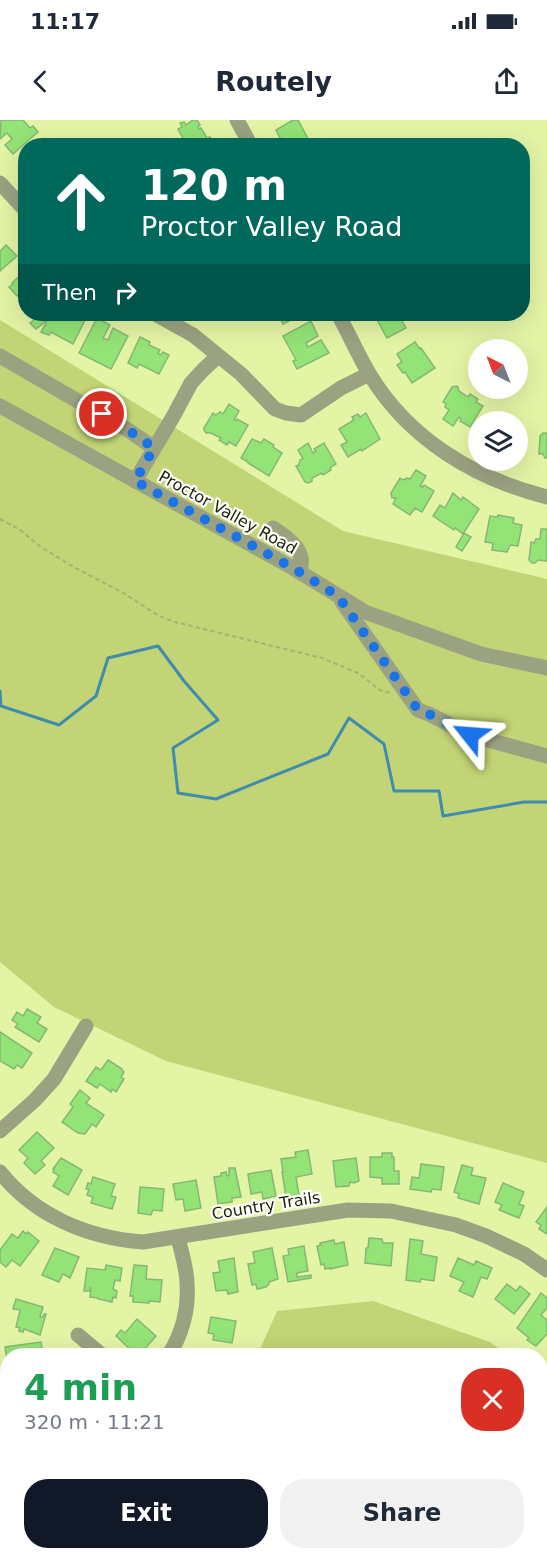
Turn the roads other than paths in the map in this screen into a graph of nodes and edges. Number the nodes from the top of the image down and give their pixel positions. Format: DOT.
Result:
graph roads {
  1 [pos="237,120"];
  2 [pos="247,138"];
  3 [pos="0,183"];
  4 [pos="18,202"];
  5 [pos="168,321"];
  6 [pos="342,321"];
  7 [pos="0,356"];
  8 [pos="218,356"];
  9 [pos="369,374"];
  10 [pos="0,406"];
  11 [pos="154,448"];
  12 [pos="135,481"];
  13 [pos="547,497"];
  14 [pos="273,528"];
  15 [pos="299,572"];
  16 [pos="338,596"];
  17 [pos="547,668"];
  18 [pos="547,756"];
  19 [pos="86,1026"];
  20 [pos="0,1131"];
  21 [pos="0,1172"];
  22 [pos="178,1237"];
  23 [pos="547,1270"];
  24 [pos="78,1335"];
  25 [pos="93,1348"];
  26 [pos="173,1348"];
  1 -- 2 [label="street"];
  3 -- 4 [label="street"];
  5 -- 8 [label="street"];
  6 -- 9 [label="street"];
  7 -- 11 [label="street"];
  8 -- 9 [label="street"];
  8 -- 11 [label="street"];
  9 -- 13 [label="street"];
  10 -- 12 [label="street, Proctor Valley Road"];
  11 -- 12 [label="street"];
  12 -- 15 [label="street, Proctor Valley Road"];
  14 -- 15 [label="street"];
  15 -- 16 [label="street, Proctor Valley Road"];
  16 -- 17 [label="street, Proctor Valley Road"];
  16 -- 18 [label="street"];
  19 -- 20 [label="street"];
  21 -- 22 [label="street, Country Trails"];
  22 -- 23 [label="street, Country Trails"];
  22 -- 26 [label="street"];
  24 -- 25 [label="street"];
}
